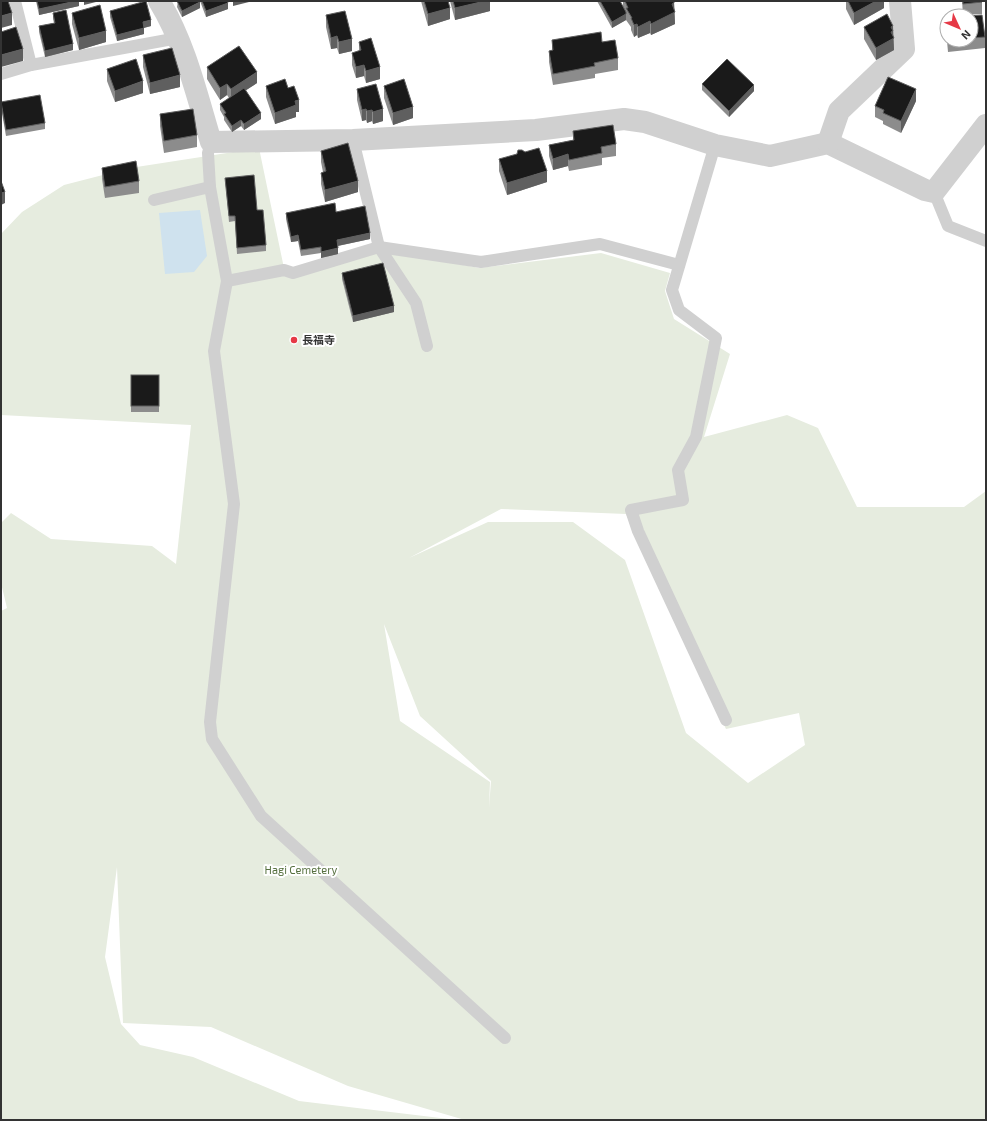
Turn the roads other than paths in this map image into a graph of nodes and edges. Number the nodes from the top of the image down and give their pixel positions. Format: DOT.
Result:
graph roads {
  1 [pos="15,1"];
  2 [pos="159,1"];
  3 [pos="900,1"];
  4 [pos="178,38"];
  5 [pos="31,66"];
  6 [pos="1,74"];
  7 [pos="986,125"];
  8 [pos="353,140"];
  9 [pos="211,142"];
  10 [pos="828,143"];
  11 [pos="715,145"];
  12 [pos="210,187"];
  13 [pos="934,192"];
  14 [pos="154,200"];
  15 [pos="986,241"];
  16 [pos="379,247"];
  17 [pos="679,265"];
  18 [pos="227,281"];
  19 [pos="427,346"];
  20 [pos="726,720"];
  21 [pos="505,1038"];
  1 -- 5 [label="lane"];
  2 -- 4 [label="street"];
  3 -- 10 [label="street"];
  4 -- 5 [label="lane"];
  4 -- 9 [label="street"];
  5 -- 6 [label="lane"];
  7 -- 13 [label="street"];
  8 -- 9 [label="street"];
  8 -- 11 [label="street"];
  8 -- 16 [label="lane"];
  9 -- 12 [label="lane"];
  10 -- 11 [label="street"];
  10 -- 13 [label="street"];
  11 -- 17 [label="lane"];
  12 -- 14 [label="lane"];
  12 -- 18 [label="lane"];
  13 -- 15 [label="lane"];
  16 -- 17 [label="lane"];
  16 -- 18 [label="lane"];
  16 -- 19 [label="lane"];
  17 -- 20 [label="lane"];
  18 -- 21 [label="lane"];
}
